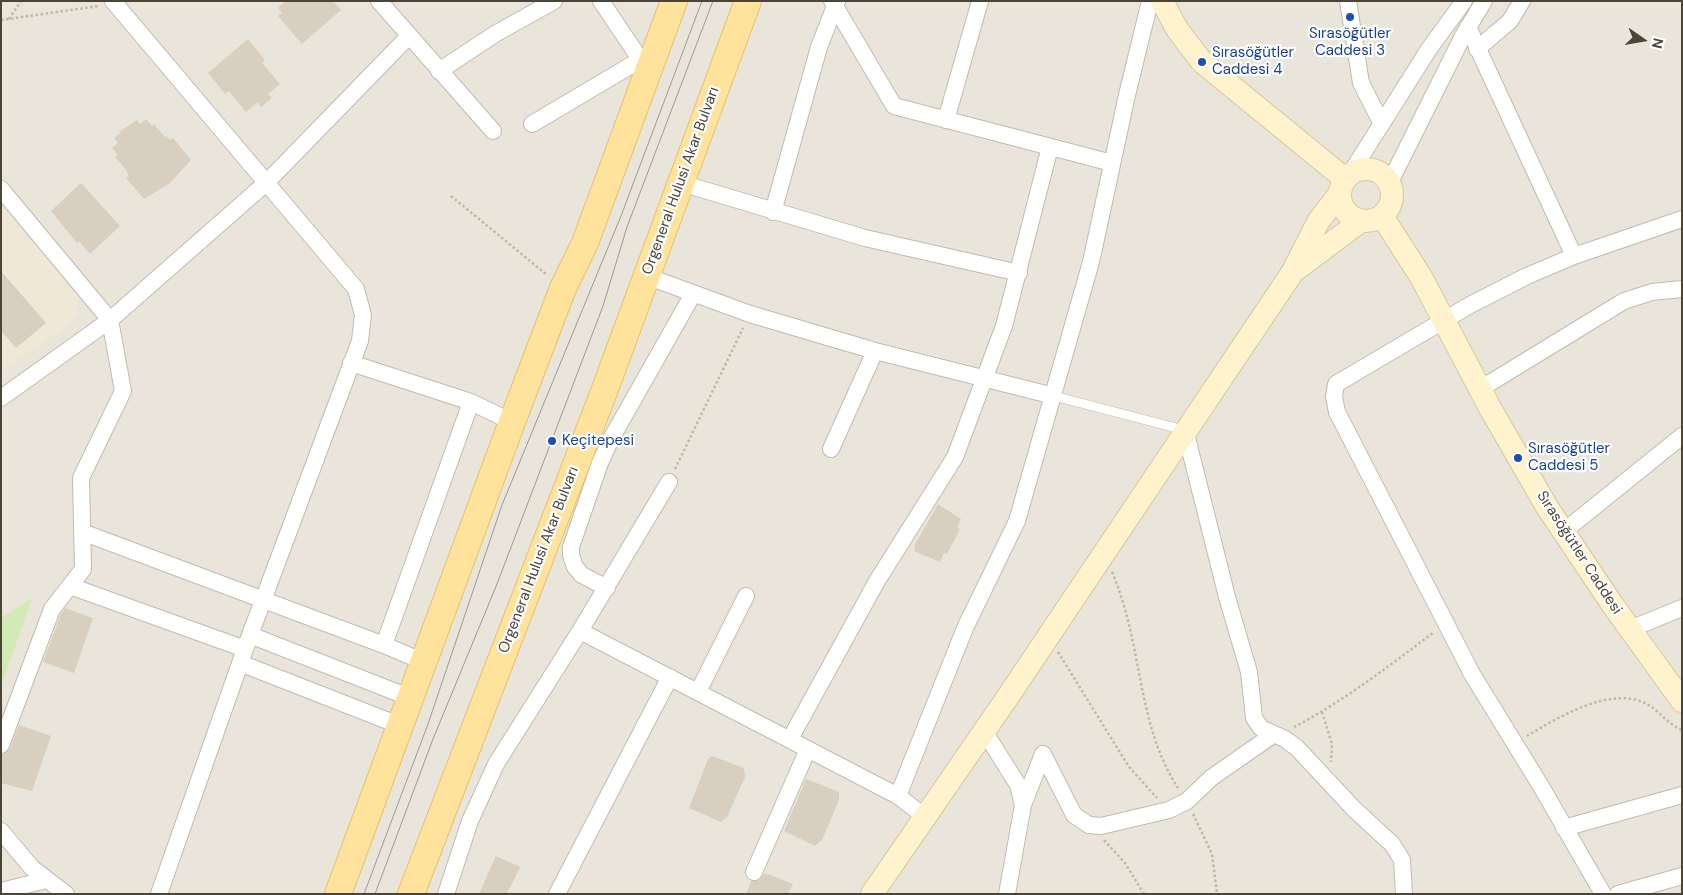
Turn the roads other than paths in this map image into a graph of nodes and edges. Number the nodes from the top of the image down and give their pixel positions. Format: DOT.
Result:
graph roads {
  1 [pos="554,1"];
  2 [pos="601,1"];
  3 [pos="674,1"];
  4 [pos="748,1"];
  5 [pos="980,1"];
  6 [pos="1150,1"];
  7 [pos="1162,1"];
  8 [pos="1348,1"];
  9 [pos="1464,1"];
  10 [pos="1484,1"];
  11 [pos="1522,1"];
  12 [pos="834,2"];
  13 [pos="114,3"];
  14 [pos="384,3"];
  15 [pos="1468,27"];
  16 [pos="409,36"];
  17 [pos="1477,49"];
  18 [pos="644,65"];
  19 [pos="440,71"];
  20 [pos="946,120"];
  21 [pos="532,124"];
  22 [pos="1382,124"];
  23 [pos="493,131"];
  24 [pos="1050,147"];
  25 [pos="1112,163"];
  26 [pos="1345,182"];
  27 [pos="1390,182"];
  28 [pos="266,183"];
  29 [pos="680,183"];
  30 [pos="1,189"];
  31 [pos="773,212"];
  32 [pos="1371,218"];
  33 [pos="1682,219"];
  34 [pos="1574,256"];
  35 [pos="1019,273"];
  36 [pos="1292,273"];
  37 [pos="646,276"];
  38 [pos="1682,289"];
  39 [pos="693,294"];
  40 [pos="110,320"];
  41 [pos="1442,321"];
  42 [pos="875,351"];
  43 [pos="351,363"];
  44 [pos="985,378"];
  45 [pos="1480,389"];
  46 [pos="1054,396"];
  47 [pos="1,398"];
  48 [pos="472,402"];
  49 [pos="512,422"];
  50 [pos="1186,430"];
  51 [pos="1682,436"];
  52 [pos="831,449"];
  53 [pos="668,482"];
  54 [pos="82,532"];
  55 [pos="1563,532"];
  56 [pos="70,586"];
  57 [pos="606,588"];
  58 [pos="746,596"];
  59 [pos="263,600"];
  60 [pos="1682,608"];
  61 [pos="1630,629"];
  62 [pos="580,631"];
  63 [pos="384,645"];
  64 [pos="245,649"];
  65 [pos="424,662"];
  66 [pos="670,677"];
  67 [pos="698,692"];
  68 [pos="411,698"];
  69 [pos="1682,701"];
  70 [pos="401,726"];
  71 [pos="984,731"];
  72 [pos="1276,735"];
  73 [pos="790,739"];
  74 [pos="1,745"];
  75 [pos="808,749"];
  76 [pos="1682,795"];
  77 [pos="898,796"];
  78 [pos="1023,805"];
  79 [pos="925,816"];
  80 [pos="1564,828"];
  81 [pos="1,831"];
  82 [pos="754,872"];
  83 [pos="1682,876"];
  84 [pos="46,880"];
  85 [pos="1,891"];
  86 [pos="66,894"];
  87 [pos="159,894"];
  88 [pos="338,894"];
  89 [pos="411,894"];
  90 [pos="446,894"];
  91 [pos="558,894"];
  92 [pos="872,894"];
  93 [pos="1007,894"];
  94 [pos="1404,894"];
  95 [pos="1602,894"];
  96 [pos="1618,894"];
  1 -- 19 [label="street"];
  2 -- 18 [label="street"];
  3 -- 18 [label="main road"];
  4 -- 29 [label="main road, Orgeneral Hulusi Akar Bulvarı"];
  5 -- 20 [label="street"];
  6 -- 25 [label="street"];
  7 -- 26 [label="street"];
  8 -- 22 [label="street"];
  9 -- 22 [label="street"];
  10 -- 15 [label="street"];
  11 -- 17 [label="street"];
  12 -- 20 [label="street"];
  12 -- 31 [label="street"];
  13 -- 28 [label="street"];
  14 -- 16 [label="street"];
  15 -- 17 [label="street"];
  15 -- 27 [label="street"];
  16 -- 19 [label="street"];
  16 -- 28 [label="street"];
  17 -- 34 [label="street"];
  18 -- 21 [label="street"];
  18 -- 49 [label="main road"];
  19 -- 23 [label="street"];
  20 -- 24 [label="street"];
  22 -- 26 [label="street"];
  24 -- 25 [label="street"];
  24 -- 35 [label="street"];
  25 -- 46 [label="street"];
  26 -- 27 [label="street"];
  26 -- 32 [label="street"];
  26 -- 36 [label="street"];
  27 -- 32 [label="street"];
  28 -- 40 [label="street"];
  28 -- 43 [label="street"];
  29 -- 31 [label="street"];
  29 -- 37 [label="main road, Orgeneral Hulusi Akar Bulvarı"];
  30 -- 40 [label="street"];
  31 -- 35 [label="street"];
  32 -- 36 [label="street"];
  32 -- 41 [label="street, Sırasöğütler Caddesi"];
  33 -- 34 [label="street"];
  34 -- 41 [label="street"];
  35 -- 44 [label="street"];
  36 -- 50 [label="street"];
  37 -- 39 [label="street"];
  37 -- 89 [label="main road, Orgeneral Hulusi Akar Bulvarı"];
  38 -- 45 [label="street"];
  39 -- 42 [label="street"];
  39 -- 57 [label="street"];
  40 -- 47 [label="street"];
  40 -- 54 [label="street"];
  41 -- 45 [label="street, Sırasöğütler Caddesi"];
  41 -- 80 [label="street"];
  42 -- 44 [label="street"];
  42 -- 52 [label="street"];
  43 -- 48 [label="street"];
  43 -- 59 [label="street"];
  44 -- 46 [label="street"];
  44 -- 73 [label="street"];
  45 -- 55 [label="street, Sırasöğütler Caddesi"];
  46 -- 50 [label="lane"];
  46 -- 77 [label="street"];
  48 -- 49 [label="street"];
  48 -- 63 [label="street"];
  49 -- 65 [label="main road"];
  50 -- 71 [label="street"];
  50 -- 72 [label="street"];
  51 -- 55 [label="street"];
  53 -- 57 [label="street"];
  54 -- 56 [label="street"];
  54 -- 59 [label="street"];
  55 -- 61 [label="street, Sırasöğütler Caddesi"];
  56 -- 64 [label="street"];
  56 -- 74 [label="street"];
  57 -- 62 [label="street"];
  58 -- 67 [label="street"];
  59 -- 63 [label="street"];
  59 -- 64 [label="street"];
  60 -- 61 [label="street"];
  61 -- 69 [label="street, Sırasöğütler Caddesi"];
  62 -- 66 [label="street"];
  62 -- 90 [label="street"];
  63 -- 65 [label="street"];
  64 -- 68 [label="street"];
  64 -- 70 [label="street"];
  64 -- 87 [label="street"];
  65 -- 68 [label="main road"];
  66 -- 67 [label="street"];
  66 -- 91 [label="street"];
  67 -- 73 [label="street"];
  68 -- 70 [label="main road"];
  70 -- 88 [label="main road"];
  71 -- 78 [label="street"];
  71 -- 79 [label="street"];
  72 -- 78 [label="street"];
  72 -- 94 [label="street"];
  73 -- 75 [label="street"];
  75 -- 77 [label="street"];
  75 -- 82 [label="street"];
  76 -- 80 [label="street"];
  77 -- 79 [label="street"];
  78 -- 93 [label="street"];
  79 -- 92 [label="street"];
  80 -- 95 [label="street"];
  81 -- 84 [label="street"];
  83 -- 96 [label="street"];
  84 -- 85 [label="street"];
  84 -- 86 [label="street"];
}
